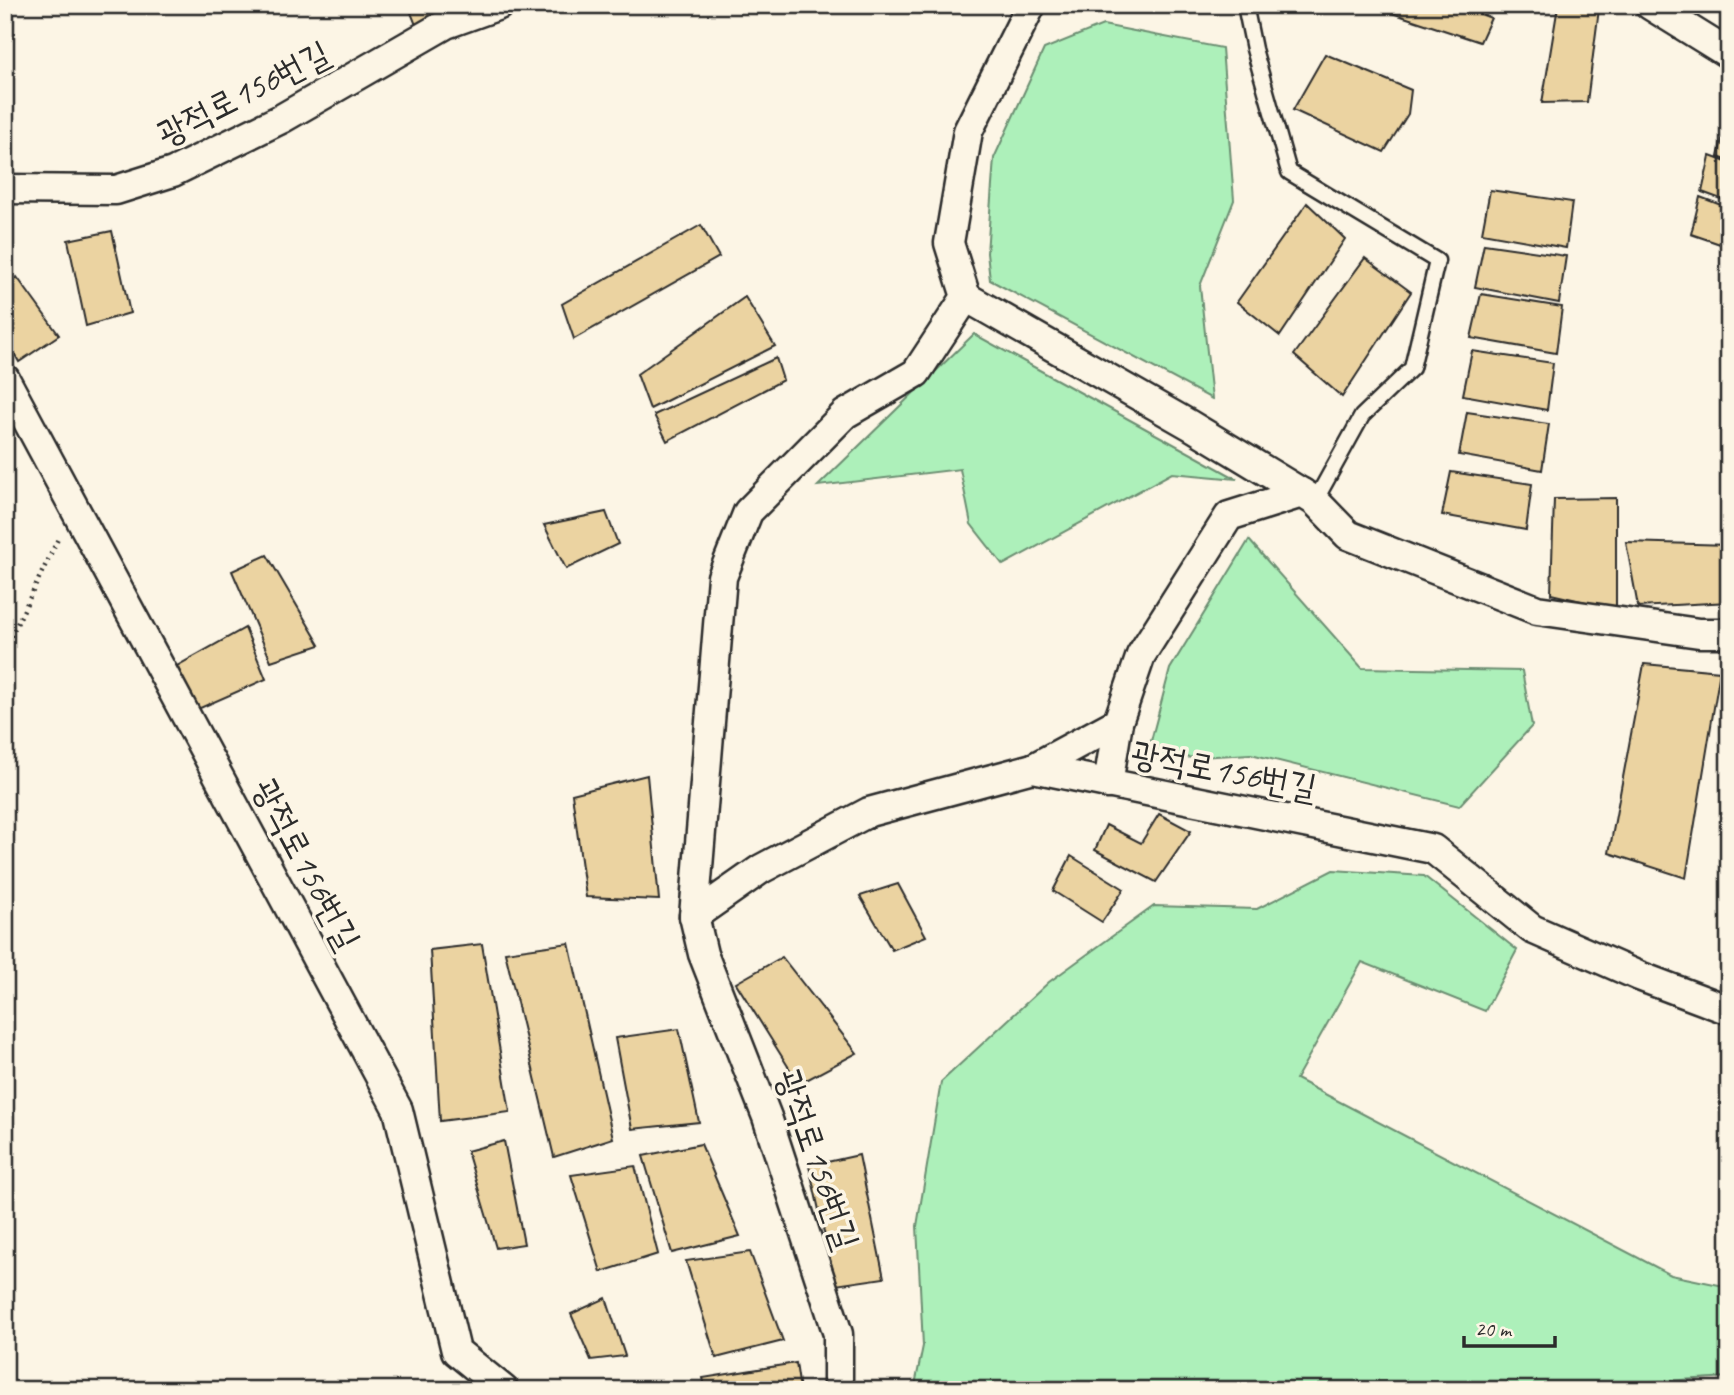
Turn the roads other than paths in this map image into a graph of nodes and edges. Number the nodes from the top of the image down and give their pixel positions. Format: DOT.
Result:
graph roads {
  1 [pos="499,5"];
  2 [pos="1031,5"];
  3 [pos="1245,5"];
  4 [pos="1650,5"];
  5 [pos="1729,54"];
  6 [pos="5,189"];
  7 [pos="966,298"];
  8 [pos="5,379"];
  9 [pos="1309,497"];
  10 [pos="1729,633"];
  11 [pos="1118,722"];
  12 [pos="1033,768"];
  13 [pos="1108,784"];
  14 [pos="694,916"];
  15 [pos="1729,1010"];
  16 [pos="504,1390"];
  17 [pos="838,1390"];
  1 -- 6 [label="street, 광적로156번길"];
  2 -- 7 [label="street"];
  3 -- 9 [label="lane"];
  4 -- 5 [label="street"];
  7 -- 9 [label="street"];
  7 -- 14 [label="street, 광적로156번길"];
  8 -- 16 [label="street, 광적로156번길"];
  9 -- 10 [label="street"];
  9 -- 11 [label="street"];
  11 -- 12 [label="street"];
  11 -- 13 [label="street"];
  12 -- 13 [label="street, 광적로156번길"];
  12 -- 14 [label="street, 광적로156번길"];
  13 -- 15 [label="street, 광적로156번길"];
  14 -- 17 [label="street, 광적로156번길"];
}
